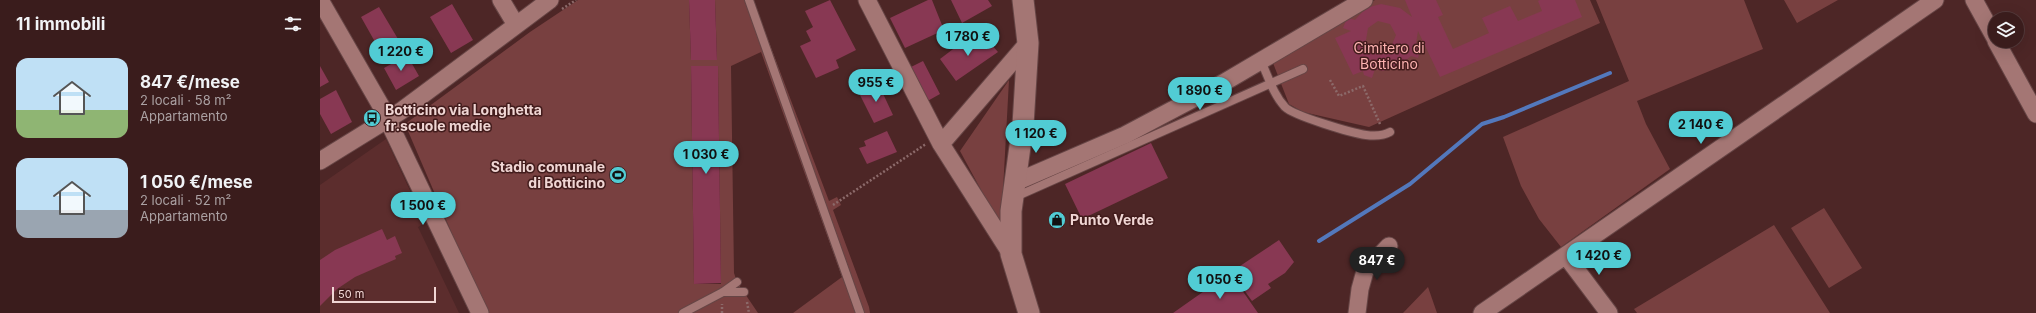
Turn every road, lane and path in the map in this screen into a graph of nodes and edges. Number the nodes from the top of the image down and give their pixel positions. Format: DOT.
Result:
graph roads {
  1 [pos="320,0"];
  2 [pos="501,0"];
  3 [pos="550,0"];
  4 [pos="749,0"];
  5 [pos="867,0"];
  6 [pos="1023,0"];
  7 [pos="1364,0"];
  8 [pos="1935,0"];
  9 [pos="1974,0"];
  10 [pos="516,25"];
  11 [pos="1988,25"];
  12 [pos="1028,43"];
  13 [pos="2000,48"];
  14 [pos="1261,61"];
  15 [pos="1302,69"];
  16 [pos="1330,80"];
  17 [pos="1271,83"];
  18 [pos="2036,114"];
  19 [pos="387,120"];
  20 [pos="1387,134"];
  21 [pos="939,141"];
  22 [pos="320,162"];
  23 [pos="1014,190"];
  24 [pos="824,217"];
  25 [pos="1389,246"];
  26 [pos="1011,254"];
  27 [pos="1566,256"];
  28 [pos="723,292"];
  29 [pos="480,313"];
  30 [pos="683,313"];
  31 [pos="860,313"];
  32 [pos="1029,313"];
  33 [pos="1357,313"];
  34 [pos="1482,313"];
  35 [pos="1609,313"];
  1 -- 19 [label="street"];
  2 -- 10 [label="street"];
  3 -- 10 [label="street"];
  4 -- 24 [label="lane"];
  5 -- 21 [label="street"];
  6 -- 12 [label="street"];
  7 -- 14 [label="street"];
  8 -- 27 [label="street"];
  9 -- 11 [label="street"];
  10 -- 19 [label="street"];
  12 -- 21 [label="street"];
  12 -- 23 [label="street"];
  13 -- 18 [label="street"];
  14 -- 17 [label="lane"];
  14 -- 23 [label="street"];
  15 -- 17 [label="lane"];
  16 -- 20 [label="path"];
  17 -- 20 [label="lane"];
  17 -- 23 [label="lane"];
  19 -- 22 [label="street"];
  19 -- 29 [label="street"];
  21 -- 24 [label="path"];
  21 -- 26 [label="street"];
  23 -- 26 [label="street"];
  24 -- 31 [label="lane"];
  25 -- 33 [label="street"];
  26 -- 32 [label="street"];
  27 -- 34 [label="street"];
  27 -- 35 [label="street"];
  28 -- 28 [label="lane"];
  28 -- 30 [label="lane"];
}
